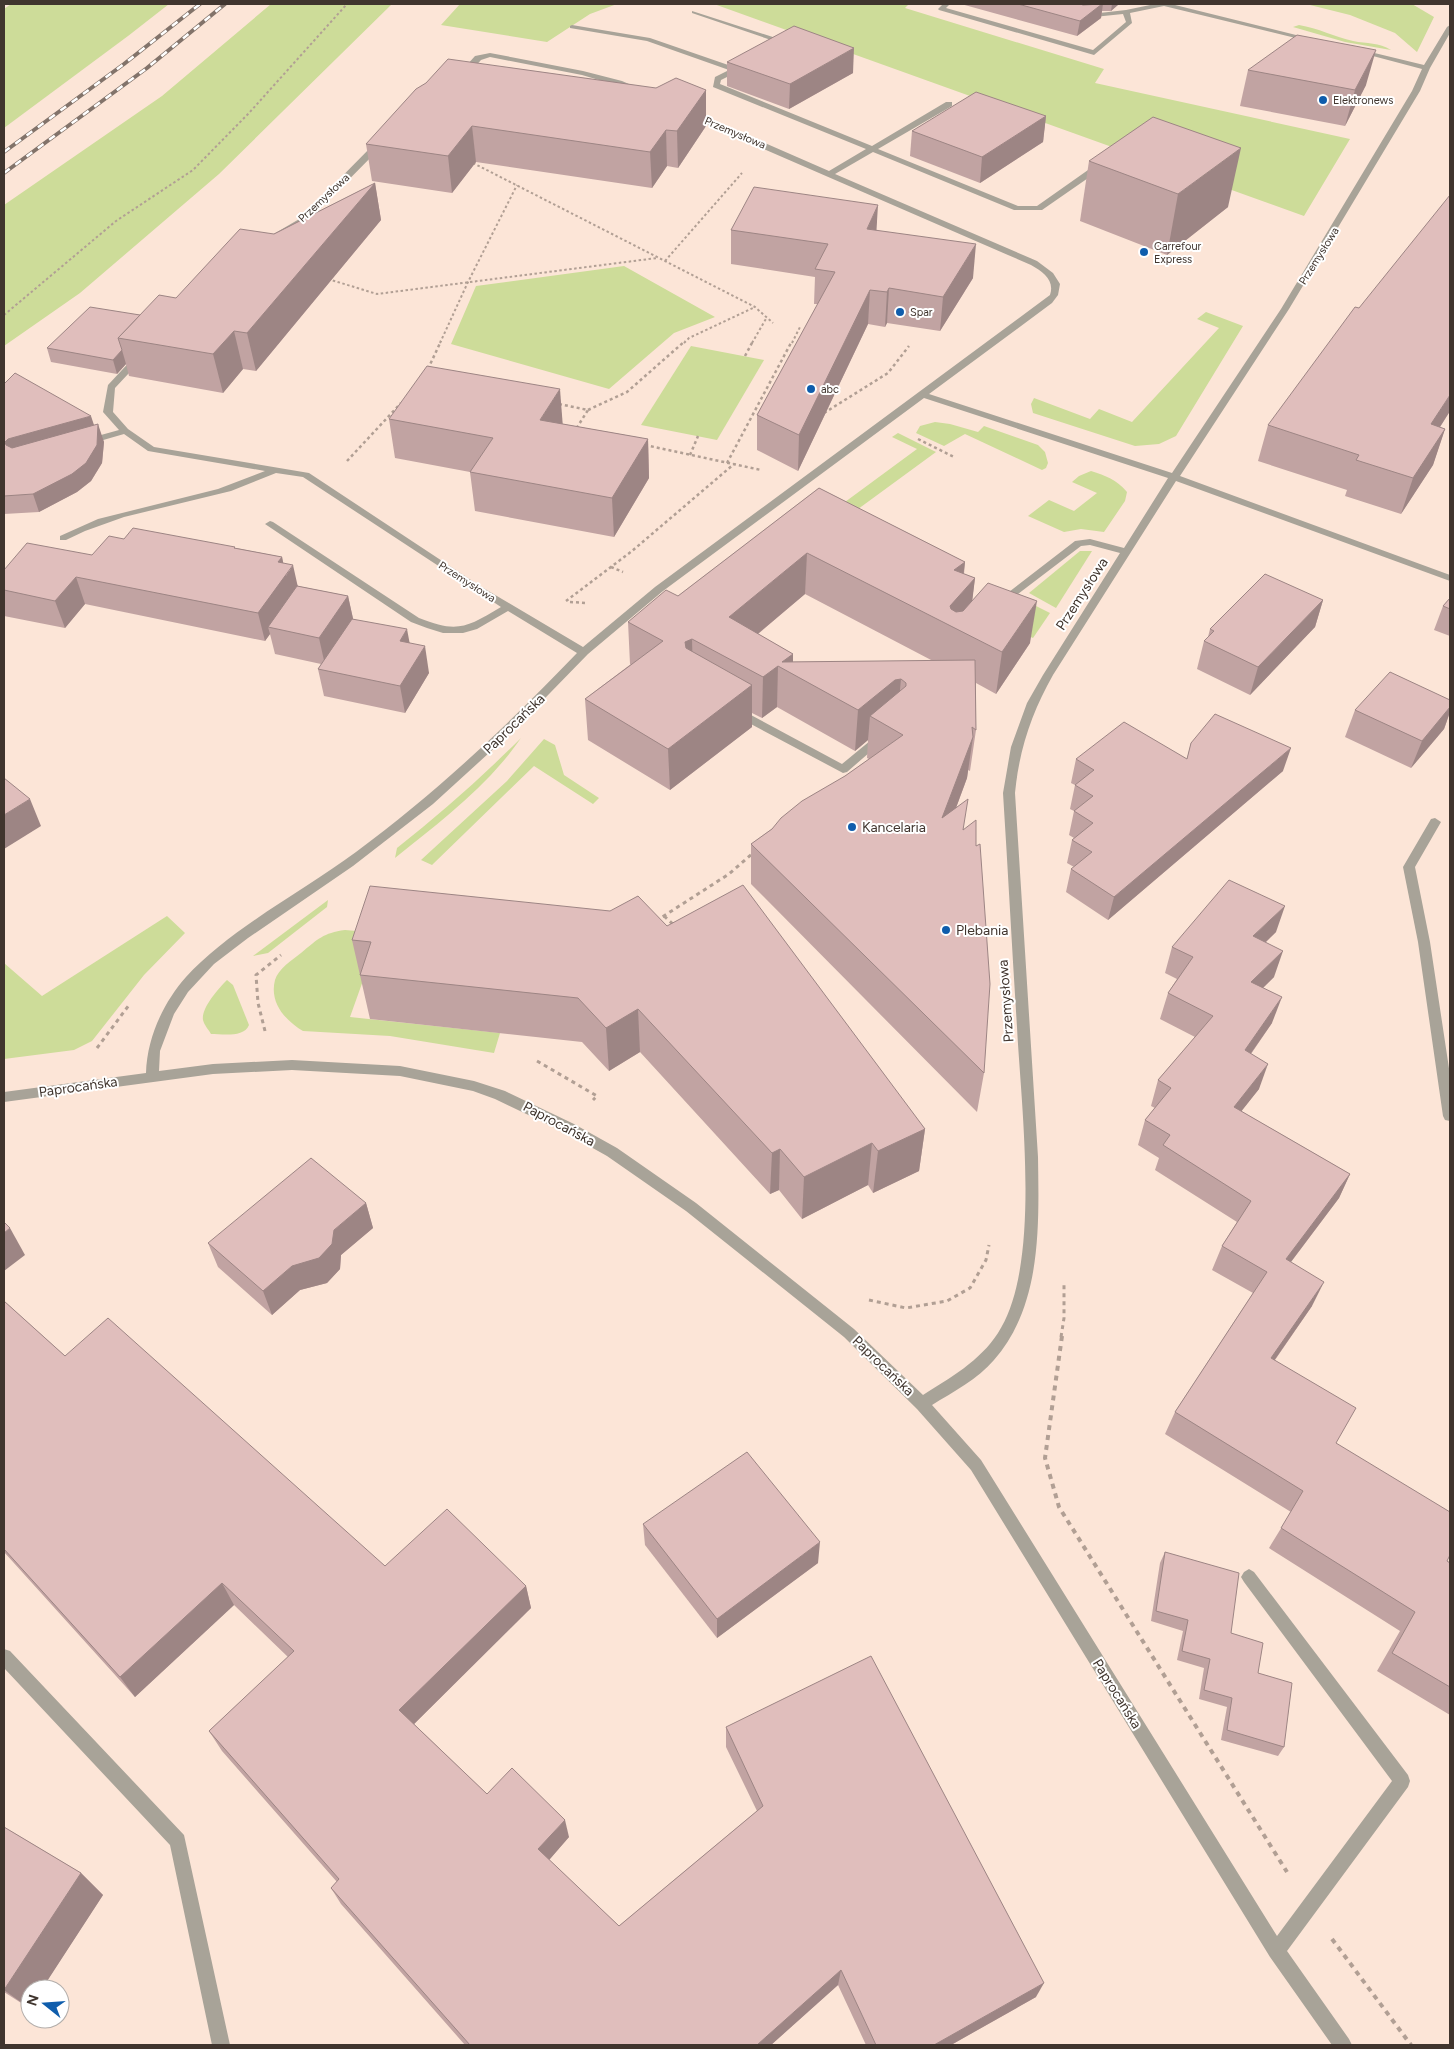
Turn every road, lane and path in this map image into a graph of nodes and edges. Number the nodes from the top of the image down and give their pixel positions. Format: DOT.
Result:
graph roads {
  1 [pos="347,4"];
  2 [pos="947,4"];
  3 [pos="694,12"];
  4 [pos="1126,12"];
  5 [pos="1073,14"];
  6 [pos="572,27"];
  7 [pos="1450,27"];
  8 [pos="1322,42"];
  9 [pos="1351,49"];
  10 [pos="768,52"];
  11 [pos="752,61"];
  12 [pos="1426,68"];
  13 [pos="735,70"];
  14 [pos="949,104"];
  15 [pos="871,150"];
  16 [pos="466,159"];
  17 [pos="1106,162"];
  18 [pos="743,172"];
  19 [pos="829,174"];
  20 [pos="516,185"];
  21 [pos="658,258"];
  22 [pos="665,261"];
  23 [pos="322,278"];
  24 [pos="468,282"];
  25 [pos="756,307"];
  26 [pos="4,315"];
  27 [pos="767,317"];
  28 [pos="773,323"];
  29 [pos="800,327"];
  30 [pos="909,346"];
  31 [pos="745,356"];
  32 [pos="428,370"];
  33 [pos="924,395"];
  34 [pos="404,400"];
  35 [pos="559,404"];
  36 [pos="588,410"];
  37 [pos="822,413"];
  38 [pos="125,431"];
  39 [pos="584,433"];
  40 [pos="698,436"];
  41 [pos="80,444"];
  42 [pos="642,445"];
  43 [pos="690,455"];
  44 [pos="345,463"];
  45 [pos="727,463"];
  46 [pos="734,464"];
  47 [pos="275,470"];
  48 [pos="1174,477"];
  49 [pos="808,480"];
  50 [pos="270,524"];
  51 [pos="63,538"];
  52 [pos="1127,552"];
  53 [pos="1450,578"];
  54 [pos="508,608"];
  55 [pos="993,608"];
  56 [pos="534,624"];
  57 [pos="584,652"];
  58 [pos="726,705"];
  59 [pos="889,732"];
  60 [pos="1435,822"];
  61 [pos="757,849"];
  62 [pos="664,916"];
  63 [pos="656,922"];
  64 [pos="677,928"];
  65 [pos="537,1061"];
  66 [pos="152,1078"];
  67 [pos="590,1092"];
  68 [pos="4,1097"];
  69 [pos="1450,1116"];
  70 [pos="991,1237"];
  71 [pos="1064,1280"];
  72 [pos="861,1299"];
  73 [pos="922,1404"];
  74 [pos="1249,1577"];
  75 [pos="4,1657"];
  76 [pos="1309,1908"];
  77 [pos="1276,1951"];
  78 [pos="221,2045"];
  79 [pos="1343,2045"];
  80 [pos="1411,2045"];
  1 -- 26 [label="path"];
  2 -- 4 [label="street"];
  3 -- 10 [label="street"];
  4 -- 5 [label="street"];
  4 -- 8 [label="street"];
  6 -- 13 [label="street"];
  7 -- 12 [label="street, Przemysłowa"];
  9 -- 12 [label="street"];
  11 -- 13 [label="street"];
  12 -- 48 [label="street, Przemysłowa"];
  13 -- 15 [label="street"];
  14 -- 15 [label="street"];
  15 -- 17 [label="street"];
  15 -- 19 [label="street"];
  16 -- 20 [label="path"];
  18 -- 22 [label="path"];
  19 -- 33 [label="street, Przemysłowa"];
  19 -- 38 [label="street, Przemysłowa"];
  20 -- 21 [label="path"];
  20 -- 24 [label="path"];
  21 -- 22 [label="path"];
  21 -- 24 [label="path"];
  22 -- 25 [label="path"];
  23 -- 24 [label="path"];
  24 -- 32 [label="path"];
  25 -- 27 [label="path"];
  25 -- 36 [label="path"];
  27 -- 28 [label="path"];
  27 -- 31 [label="path"];
  29 -- 45 [label="path"];
  30 -- 37 [label="path"];
  33 -- 48 [label="street"];
  33 -- 49 [label="street, Przemysłowa"];
  34 -- 44 [label="path"];
  35 -- 36 [label="path"];
  36 -- 39 [label="path"];
  38 -- 41 [label="street"];
  38 -- 47 [label="street, Przemysłowa"];
  40 -- 43 [label="path"];
  42 -- 43 [label="path"];
  43 -- 45 [label="path"];
  45 -- 46 [label="path"];
  46 -- 49 [label="path"];
  46 -- 56 [label="path"];
  47 -- 51 [label="street"];
  47 -- 54 [label="street, Przemysłowa"];
  48 -- 52 [label="street, Przemysłowa"];
  48 -- 53 [label="street"];
  49 -- 57 [label="street, Przemysłowa"];
  50 -- 54 [label="street"];
  52 -- 55 [label="street"];
  52 -- 73 [label="street, Przemysłowa"];
  54 -- 56 [label="street, Przemysłowa"];
  56 -- 57 [label="street, Przemysłowa"];
  57 -- 66 [label="street, Paprocańska"];
  58 -- 59 [label="street"];
  60 -- 69 [label="street"];
  61 -- 62 [label="path"];
  62 -- 63 [label="path"];
  62 -- 64 [label="path"];
  65 -- 67 [label="path"];
  66 -- 68 [label="street, Paprocańska"];
  66 -- 73 [label="street, Paprocańska"];
  70 -- 72 [label="path"];
  71 -- 76 [label="path"];
  73 -- 77 [label="street, Paprocańska"];
  74 -- 76 [label="street"];
  75 -- 78 [label="street"];
  76 -- 77 [label="street"];
  76 -- 80 [label="path"];
  77 -- 79 [label="street, Paprocańska"];
}
